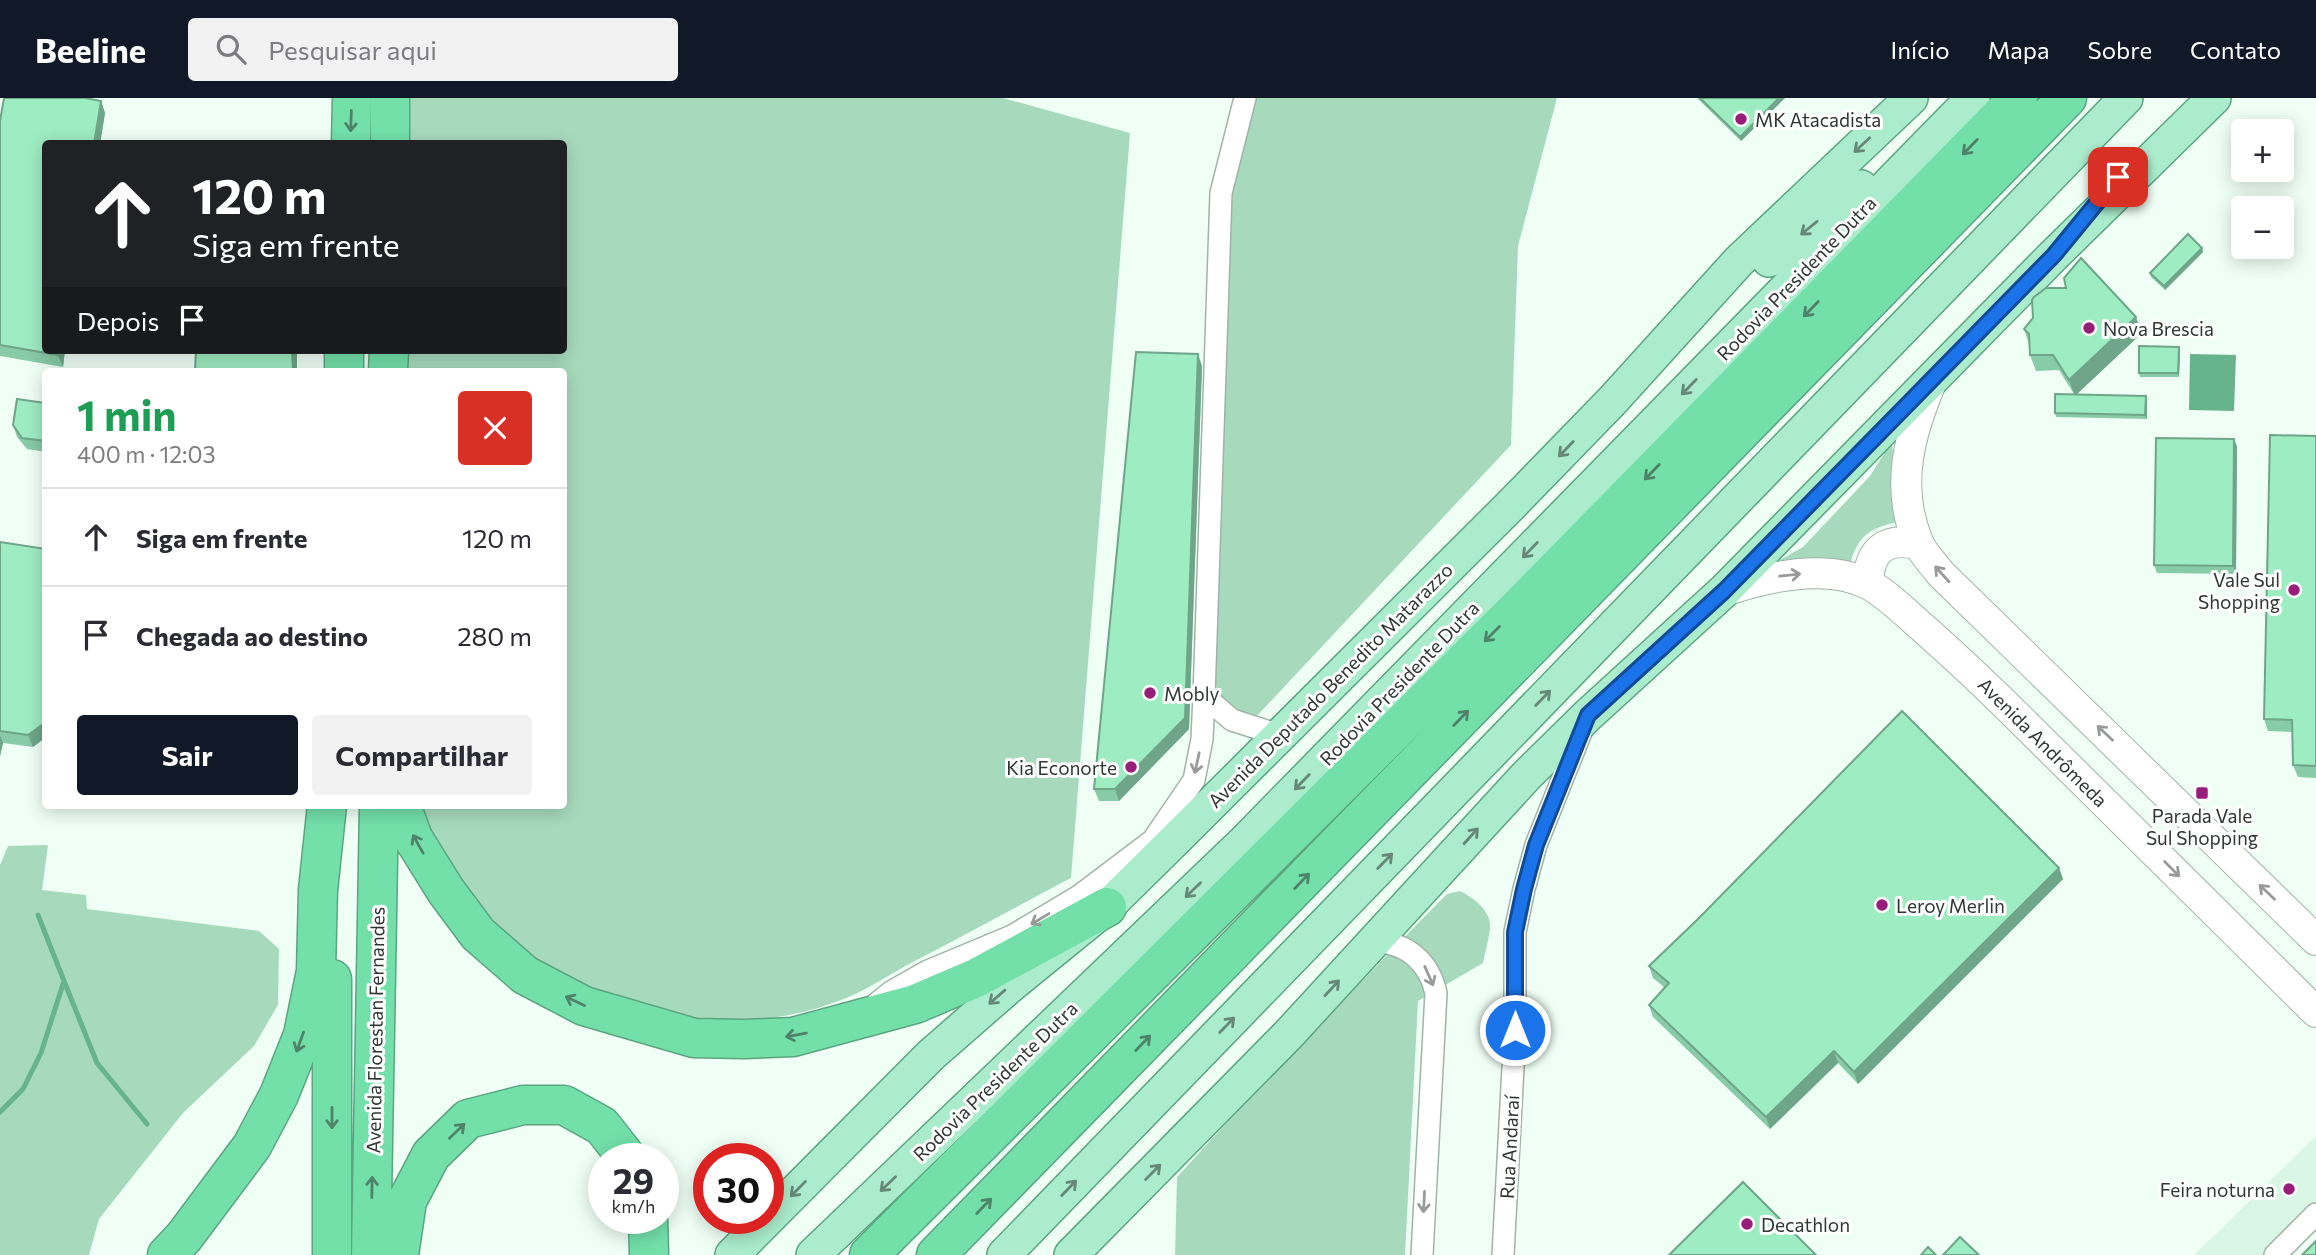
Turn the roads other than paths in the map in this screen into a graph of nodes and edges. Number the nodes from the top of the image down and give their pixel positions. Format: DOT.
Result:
graph roads {
  1 [pos="352,98"];
  2 [pos="390,98"];
  3 [pos="1245,98"];
  4 [pos="1911,98"];
  5 [pos="1973,98"];
  6 [pos="2018,98"];
  7 [pos="2067,98"];
  8 [pos="2126,98"];
  9 [pos="2182,98"];
  10 [pos="2214,98"];
  11 [pos="1943,129"];
  12 [pos="351,140"];
  13 [pos="390,140"];
  14 [pos="2054,255"];
  15 [pos="1933,379"];
  16 [pos="1613,400"];
  17 [pos="1918,544"];
  18 [pos="1868,584"];
  19 [pos="1724,591"];
  20 [pos="1205,695"];
  21 [pos="1588,715"];
  22 [pos="1279,736"];
  23 [pos="329,809"];
  24 [pos="330,809"];
  25 [pos="379,809"];
  26 [pos="402,809"];
  27 [pos="1107,907"];
  28 [pos="2316,940"];
  29 [pos="1376,941"];
  30 [pos="2316,1012"];
  31 [pos="852,1022"];
  32 [pos="615,1143"];
  33 [pos="2316,1213"];
  34 [pos="648,1234"];
  35 [pos="166,1255"];
  36 [pos="332,1255"];
  37 [pos="371,1255"];
  38 [pos="399,1255"];
  39 [pos="649,1255"];
  40 [pos="732,1255"];
  41 [pos="813,1255"];
  42 [pos="869,1255"];
  43 [pos="936,1255"];
  44 [pos="1004,1255"];
  45 [pos="1071,1255"];
  46 [pos="1422,1255"];
  47 [pos="1503,1255"];
  48 [pos="2275,1255"];
  1 -- 12 [label="highway, one-way"];
  2 -- 13 [label="highway"];
  3 -- 20 [label="street"];
  4 -- 16 [label="main road, Avenida Deputado Benedito Matarazzo, one-way"];
  5 -- 11 [label="main road, Rodovia Presidente Dutra"];
  6 -- 42 [label="highway, Rodovia Presidente Dutra, one-way"];
  43 -- 7 [label="highway, one-way"];
  44 -- 8 [label="main road, one-way"];
  9 -- 14 [label="main road"];
  10 -- 14 [label="main road"];
  11 -- 16 [label="main road, one-way"];
  11 -- 41 [label="main road, Rodovia Presidente Dutra, one-way"];
  14 -- 15 [label="main road"];
  15 -- 17 [label="main road"];
  15 -- 19 [label="main road"];
  16 -- 22 [label="main road, Avenida Deputado Benedito Matarazzo, one-way"];
  17 -- 18 [label="main road"];
  28 -- 17 [label="main road, one-way"];
  19 -- 18 [label="main road, Avenida Andrômeda, one-way"];
  18 -- 30 [label="main road, Avenida Andrômeda, one-way"];
  19 -- 21 [label="main road"];
  20 -- 22 [label="street"];
  20 -- 31 [label="street, one-way"];
  29 -- 21 [label="main road, one-way"];
  21 -- 47 [label="street, Rua Andaraí"];
  22 -- 27 [label="main road, Avenida Deputado Benedito Matarazzo"];
  23 -- 35 [label="highway, one-way"];
  24 -- 36 [label="highway, one-way"];
  37 -- 25 [label="highway, Avenida Florestan Fernandes, one-way"];
  31 -- 26 [label="highway, one-way"];
  27 -- 31 [label="highway"];
  27 -- 40 [label="main road, Avenida Deputado Benedito Matarazzo, one-way"];
  45 -- 29 [label="main road, one-way"];
  29 -- 46 [label="street, one-way"];
  38 -- 32 [label="highway, one-way"];
  33 -- 48 [label="street"];
  34 -- 39 [label="highway"];
}
